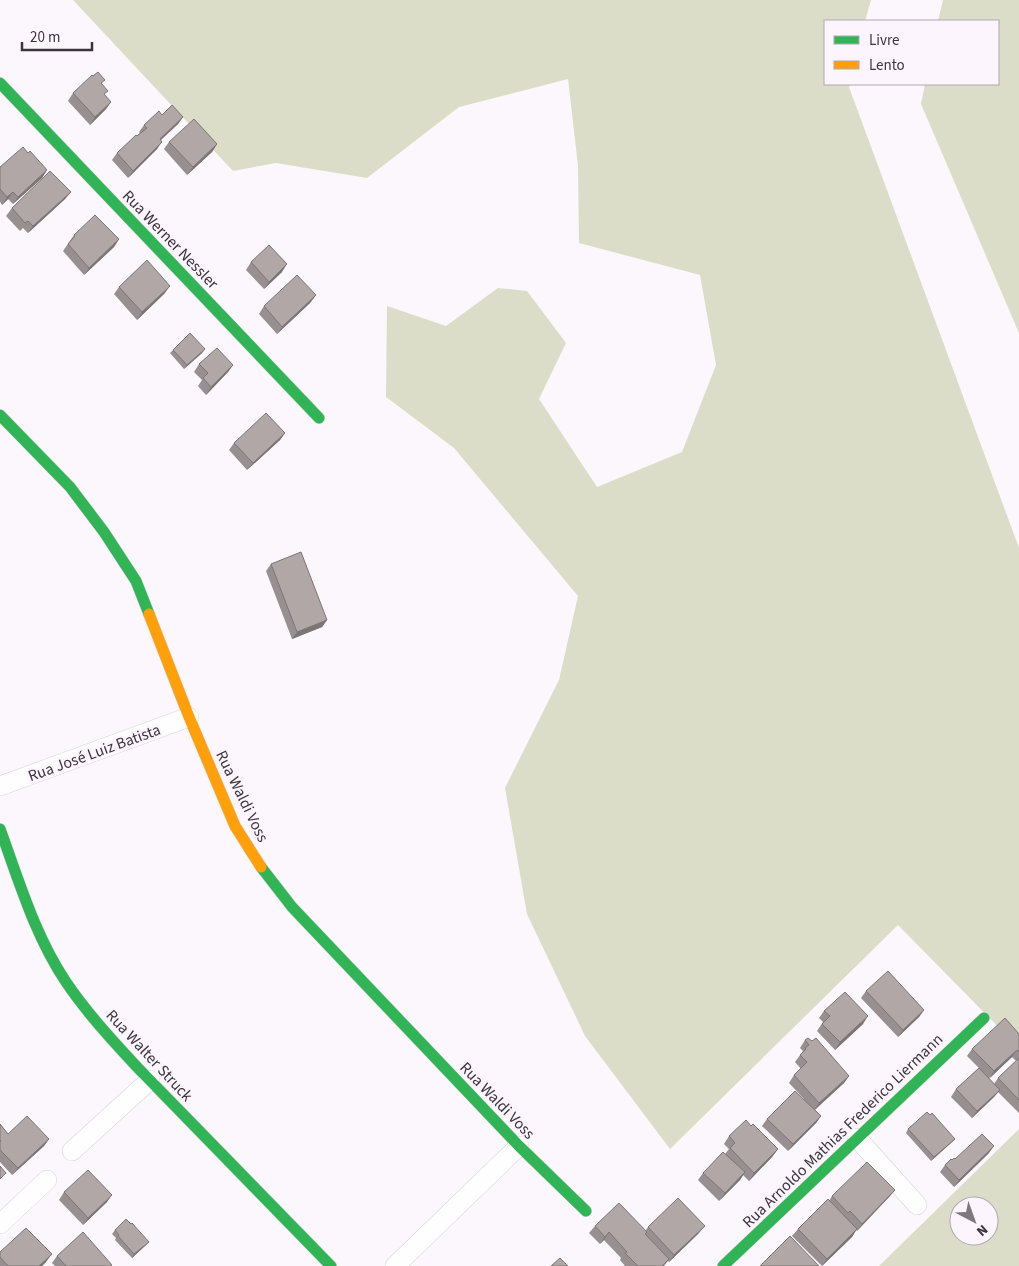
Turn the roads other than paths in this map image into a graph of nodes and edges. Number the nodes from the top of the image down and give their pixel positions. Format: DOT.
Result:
graph roads {
  1 [pos="0,83"];
  2 [pos="0,415"];
  3 [pos="319,418"];
  4 [pos="188,717"];
  5 [pos="0,786"];
  6 [pos="0,830"];
  7 [pos="984,1018"];
  8 [pos="150,1080"];
  9 [pos="857,1138"];
  10 [pos="519,1146"];
  11 [pos="72,1151"];
  12 [pos="47,1180"];
  13 [pos="917,1205"];
  14 [pos="586,1211"];
  15 [pos="0,1224"];
  16 [pos="331,1266"];
  17 [pos="395,1266"];
  18 [pos="723,1266"];
  1 -- 3 [label="street, Rua Werner Nessler"];
  2 -- 4 [label="street, Rua Waldi Voss"];
  4 -- 5 [label="street, Rua José Luiz Batista"];
  4 -- 10 [label="street, Rua Waldi Voss"];
  6 -- 8 [label="street, Rua Walter Struck"];
  7 -- 9 [label="street, Rua Arnoldo Mathias Frederico Liermann"];
  8 -- 11 [label="street"];
  8 -- 16 [label="street, Rua Walter Struck"];
  9 -- 13 [label="street"];
  9 -- 18 [label="street, Rua Arnoldo Mathias Frederico Liermann"];
  10 -- 14 [label="street, Rua Waldi Voss"];
  10 -- 17 [label="street"];
  12 -- 15 [label="street"];
}
